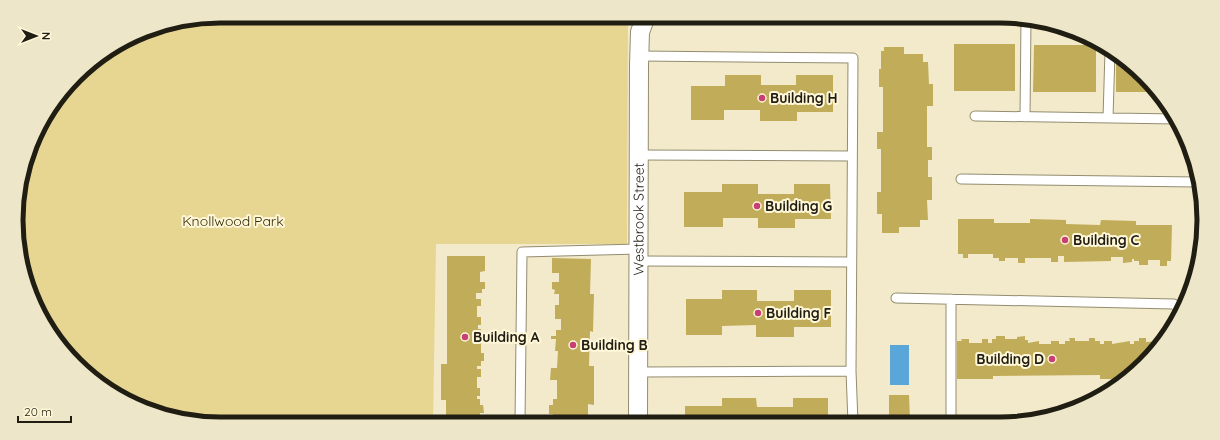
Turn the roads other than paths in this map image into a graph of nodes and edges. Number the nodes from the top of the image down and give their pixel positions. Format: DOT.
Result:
graph roads {
  1 [pos="643,23"];
  2 [pos="1026,25"];
  3 [pos="639,56"];
  4 [pos="1110,57"];
  5 [pos="975,116"];
  6 [pos="1025,117"];
  7 [pos="1108,118"];
  8 [pos="1169,119"];
  9 [pos="639,155"];
  10 [pos="852,156"];
  11 [pos="961,179"];
  12 [pos="1193,182"];
  13 [pos="639,255"];
  14 [pos="851,262"];
  15 [pos="896,298"];
  16 [pos="951,299"];
  17 [pos="1177,307"];
  18 [pos="851,371"];
  19 [pos="638,372"];
  20 [pos="520,417"];
  21 [pos="638,417"];
  22 [pos="853,417"];
  23 [pos="951,417"];
  1 -- 3 [label="street, Westbrook Street"];
  2 -- 6 [label="lane"];
  3 -- 9 [label="street, Westbrook Street"];
  3 -- 10 [label="lane"];
  4 -- 7 [label="lane"];
  5 -- 6 [label="lane"];
  6 -- 7 [label="lane"];
  7 -- 8 [label="lane"];
  9 -- 10 [label="lane"];
  9 -- 13 [label="street, Westbrook Street"];
  10 -- 14 [label="lane"];
  11 -- 12 [label="lane"];
  13 -- 14 [label="lane"];
  13 -- 19 [label="street, Westbrook Street"];
  13 -- 20 [label="lane"];
  14 -- 18 [label="lane"];
  15 -- 16 [label="lane"];
  16 -- 17 [label="lane"];
  16 -- 23 [label="lane"];
  18 -- 19 [label="lane"];
  18 -- 22 [label="lane"];
  19 -- 21 [label="street, Westbrook Street"];
}
